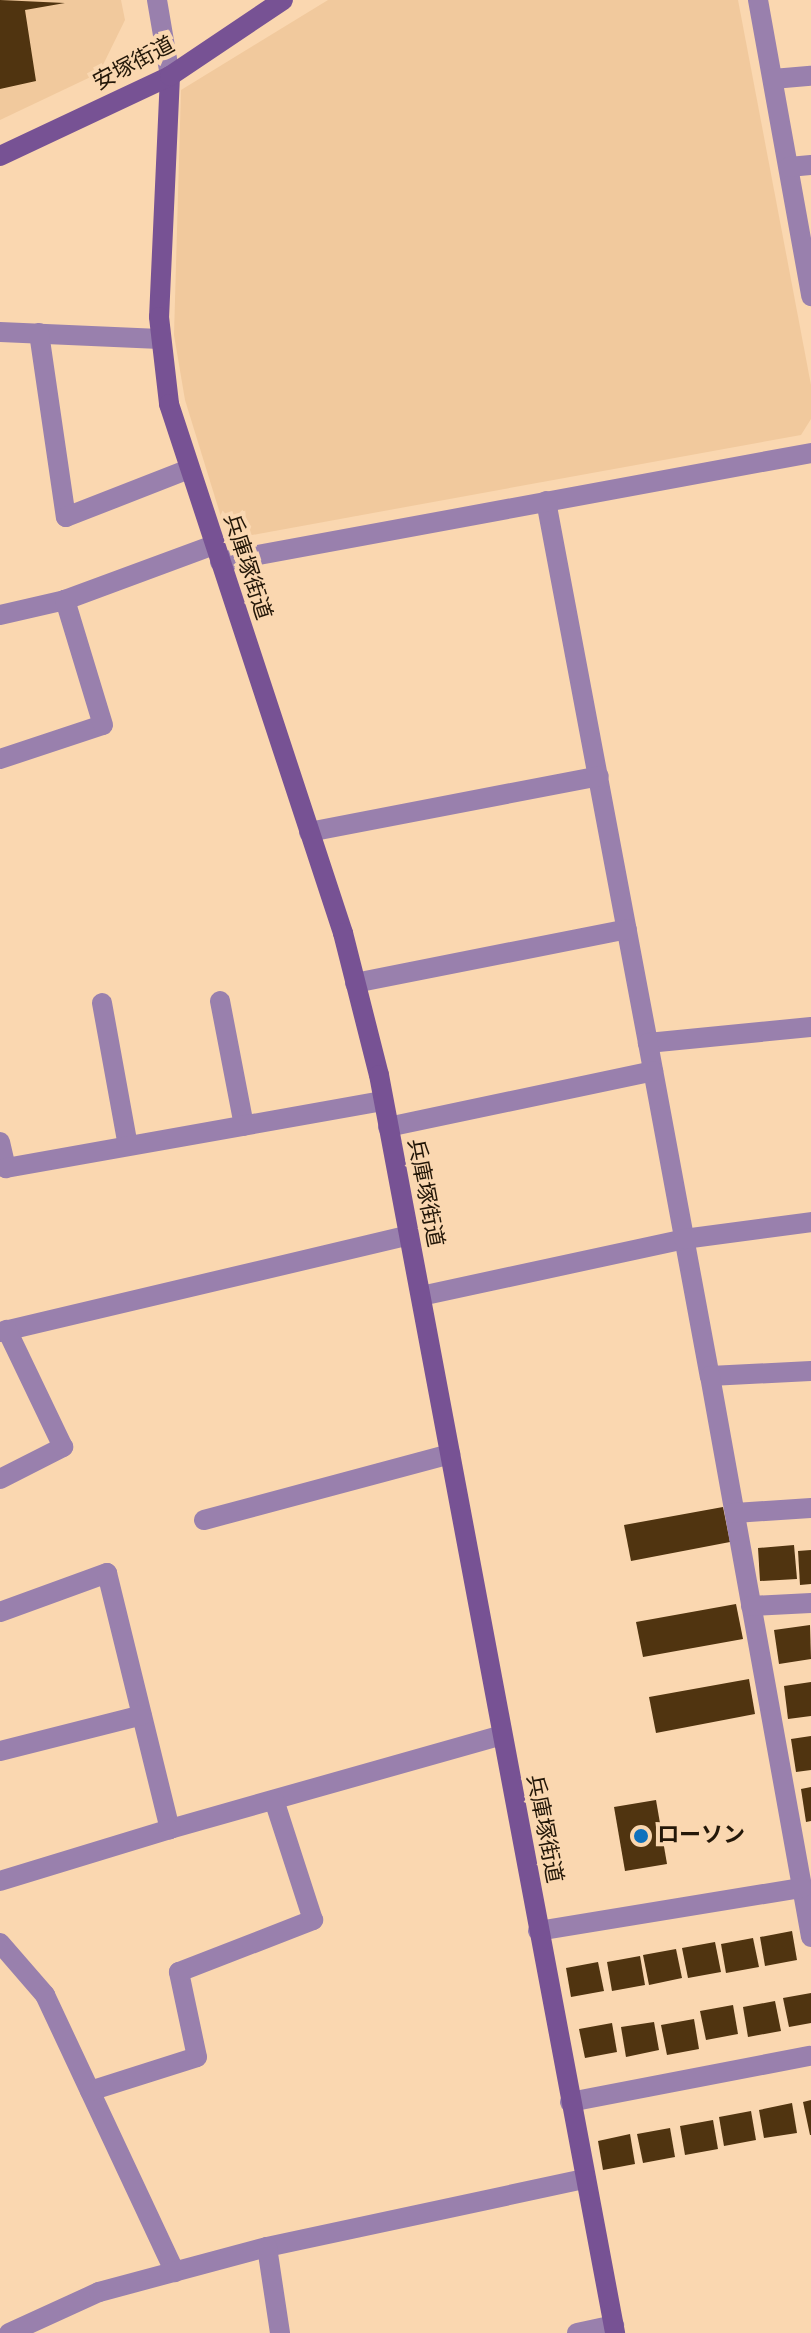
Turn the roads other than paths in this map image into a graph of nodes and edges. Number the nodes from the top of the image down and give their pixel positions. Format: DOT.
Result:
graph roads {
  1 [pos="157,0"];
  2 [pos="283,0"];
  3 [pos="758,0"];
  4 [pos="170,76"];
  5 [pos="811,76"];
  6 [pos="773,79"];
  7 [pos="0,156"];
  8 [pos="811,165"];
  9 [pos="789,167"];
  10 [pos="811,296"];
  11 [pos="0,332"];
  12 [pos="39,333"];
  13 [pos="160,339"];
  14 [pos="811,453"];
  15 [pos="189,469"];
  16 [pos="546,501"];
  17 [pos="217,553"];
  18 [pos="65,600"];
  19 [pos="0,615"];
  20 [pos="0,759"];
  21 [pos="599,776"];
  22 [pos="309,832"];
  23 [pos="627,929"];
  24 [pos="355,983"];
  25 [pos="220,1001"];
  26 [pos="102,1003"];
  27 [pos="811,1027"];
  28 [pos="648,1043"];
  29 [pos="653,1071"];
  30 [pos="383,1101"];
  31 [pos="244,1126"];
  32 [pos="388,1127"];
  33 [pos="0,1142"];
  34 [pos="128,1146"];
  35 [pos="811,1222"];
  36 [pos="407,1236"];
  37 [pos="684,1239"];
  38 [pos="421,1296"];
  39 [pos="3,1331"];
  40 [pos="811,1371"];
  41 [pos="710,1376"];
  42 [pos="450,1454"];
  43 [pos="0,1479"];
  44 [pos="811,1508"];
  45 [pos="735,1513"];
  46 [pos="204,1520"];
  47 [pos="811,1603"];
  48 [pos="751,1606"];
  49 [pos="0,1612"];
  50 [pos="142,1715"];
  51 [pos="502,1735"];
  52 [pos="0,1751"];
  53 [pos="274,1800"];
  54 [pos="170,1829"];
  55 [pos="0,1881"];
  56 [pos="802,1888"];
  57 [pos="538,1931"];
  58 [pos="811,1937"];
  59 [pos="0,1943"];
  60 [pos="810,2056"];
  61 [pos="90,2091"];
  62 [pos="570,2102"];
  63 [pos="584,2179"];
  64 [pos="267,2247"];
  65 [pos="175,2272"];
  66 [pos="615,2329"];
  67 [pos="9,2333"];
  68 [pos="280,2333"];
  69 [pos="577,2333"];
  1 -- 4 [label="street"];
  2 -- 4 [label="street, 安塚街道"];
  3 -- 6 [label="street"];
  4 -- 7 [label="street, 安塚街道"];
  4 -- 13 [label="street, 兵庫塚街道"];
  5 -- 6 [label="street"];
  6 -- 9 [label="street"];
  8 -- 9 [label="street"];
  9 -- 10 [label="street"];
  11 -- 12 [label="street"];
  12 -- 13 [label="street"];
  12 -- 15 [label="street"];
  13 -- 15 [label="street, 兵庫塚街道"];
  14 -- 16 [label="street"];
  15 -- 17 [label="street, 兵庫塚街道"];
  16 -- 17 [label="street"];
  16 -- 21 [label="street"];
  17 -- 18 [label="street"];
  17 -- 22 [label="street, 兵庫塚街道"];
  18 -- 19 [label="street"];
  18 -- 20 [label="street"];
  21 -- 22 [label="street"];
  21 -- 23 [label="street"];
  22 -- 24 [label="street, 兵庫塚街道"];
  23 -- 24 [label="street"];
  23 -- 28 [label="street"];
  24 -- 30 [label="street, 兵庫塚街道"];
  25 -- 31 [label="street"];
  26 -- 34 [label="street"];
  27 -- 28 [label="street"];
  28 -- 29 [label="street"];
  29 -- 32 [label="street"];
  29 -- 37 [label="street"];
  30 -- 31 [label="street"];
  30 -- 32 [label="street, 兵庫塚街道"];
  31 -- 34 [label="street"];
  32 -- 36 [label="street, 兵庫塚街道"];
  33 -- 34 [label="street"];
  35 -- 37 [label="street"];
  36 -- 38 [label="street, 兵庫塚街道"];
  36 -- 39 [label="street"];
  37 -- 38 [label="street"];
  37 -- 41 [label="street"];
  38 -- 42 [label="street, 兵庫塚街道"];
  39 -- 43 [label="street"];
  40 -- 41 [label="street"];
  41 -- 45 [label="street"];
  42 -- 46 [label="street"];
  42 -- 51 [label="street, 兵庫塚街道"];
  44 -- 45 [label="street"];
  45 -- 48 [label="street"];
  47 -- 48 [label="street"];
  48 -- 56 [label="street"];
  49 -- 50 [label="street"];
  50 -- 52 [label="street"];
  50 -- 54 [label="street"];
  51 -- 53 [label="street"];
  51 -- 57 [label="street, 兵庫塚街道"];
  53 -- 54 [label="street"];
  53 -- 61 [label="street"];
  54 -- 55 [label="street"];
  56 -- 57 [label="street"];
  56 -- 58 [label="street"];
  57 -- 62 [label="street, 兵庫塚街道"];
  59 -- 61 [label="street"];
  60 -- 62 [label="street"];
  61 -- 65 [label="street"];
  62 -- 63 [label="street, 兵庫塚街道"];
  63 -- 64 [label="street"];
  63 -- 66 [label="street, 兵庫塚街道"];
  64 -- 65 [label="street"];
  64 -- 68 [label="street"];
  65 -- 67 [label="street"];
  66 -- 69 [label="street"];
}
